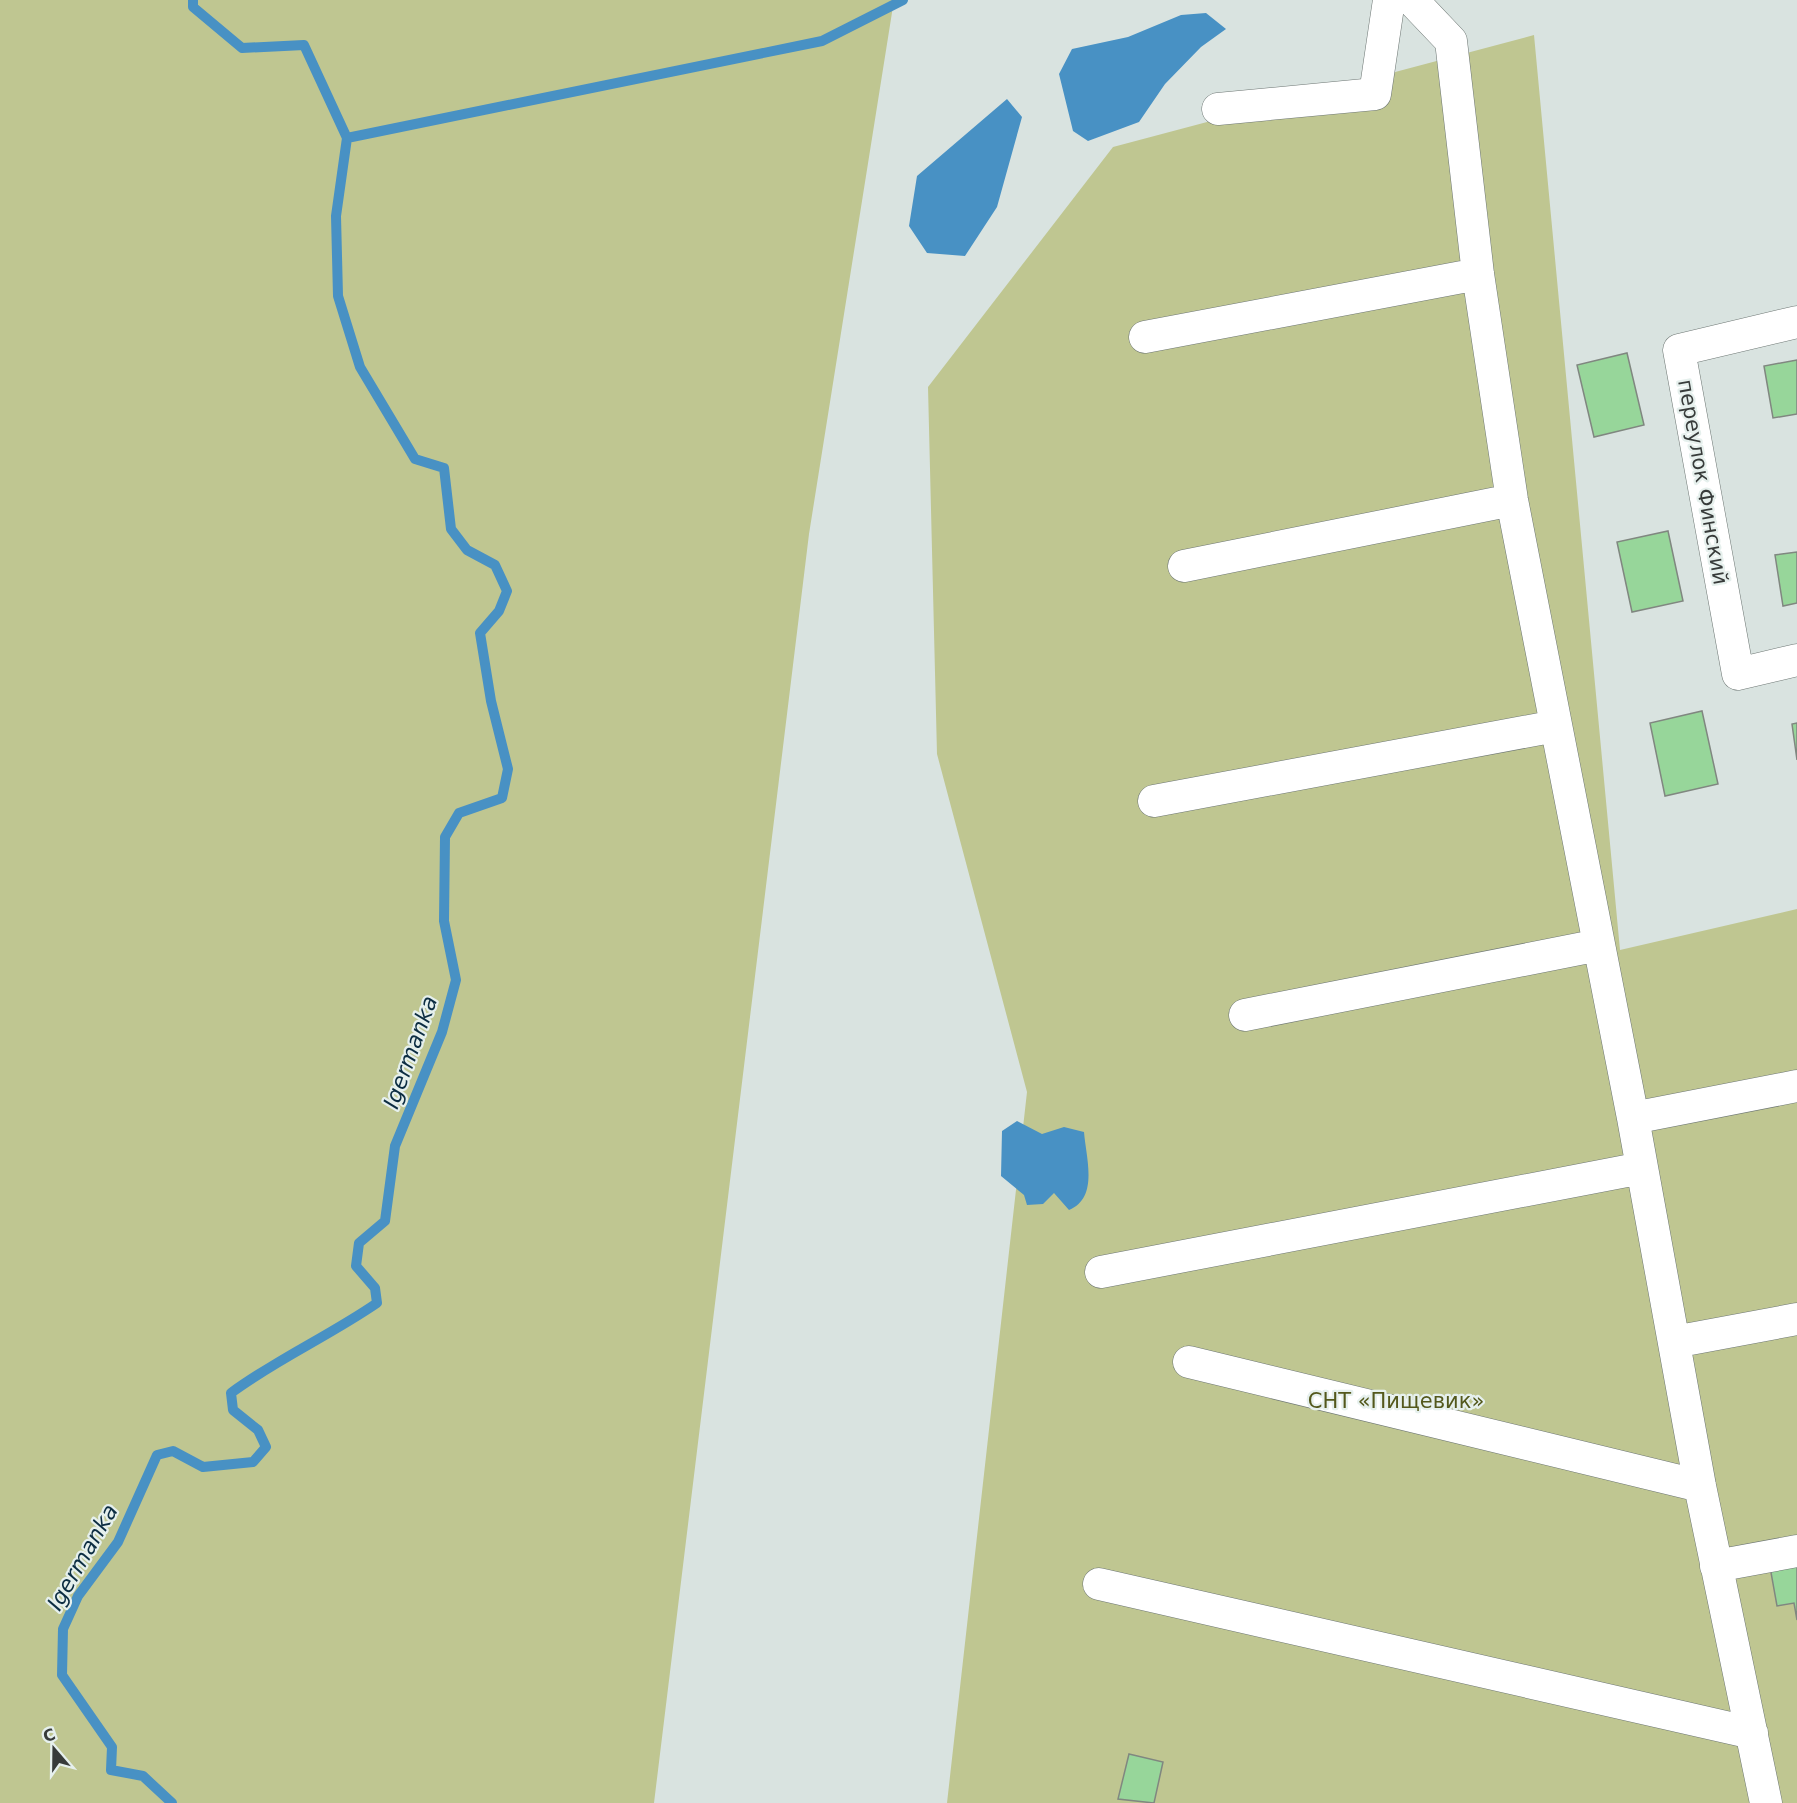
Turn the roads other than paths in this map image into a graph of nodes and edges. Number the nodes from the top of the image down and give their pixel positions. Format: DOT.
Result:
graph roads {
  1 [pos="1389,0"];
  2 [pos="1412,0"];
  3 [pos="1218,109"];
  4 [pos="1478,274"];
  5 [pos="1797,322"];
  6 [pos="1145,337"];
  7 [pos="1512,500"];
  8 [pos="1184,566"];
  9 [pos="1797,660"];
  10 [pos="1556,726"];
  11 [pos="1154,801"];
  12 [pos="1599,945"];
  13 [pos="1245,1015"];
  14 [pos="1797,1086"];
  15 [pos="1633,1118"];
  16 [pos="1642,1168"];
  17 [pos="1101,1272"];
  18 [pos="1797,1319"];
  19 [pos="1674,1342"];
  20 [pos="1188,1362"];
  21 [pos="1700,1486"];
  22 [pos="1797,1551"];
  23 [pos="1716,1566"];
  24 [pos="1099,1584"];
  25 [pos="1752,1733"];
  26 [pos="1766,1803"];
  1 -- 3 [label="street"];
  2 -- 4 [label="street"];
  4 -- 6 [label="street"];
  4 -- 7 [label="street"];
  5 -- 9 [label="street, переулок Финский"];
  7 -- 8 [label="street"];
  7 -- 10 [label="street"];
  10 -- 11 [label="street"];
  10 -- 12 [label="street"];
  12 -- 13 [label="street"];
  12 -- 15 [label="street"];
  14 -- 15 [label="street"];
  15 -- 16 [label="street"];
  16 -- 17 [label="street"];
  16 -- 19 [label="street"];
  18 -- 19 [label="street"];
  19 -- 21 [label="street"];
  20 -- 21 [label="street"];
  21 -- 23 [label="street"];
  22 -- 23 [label="street"];
  23 -- 25 [label="street"];
  24 -- 25 [label="street"];
  25 -- 26 [label="street"];
}
